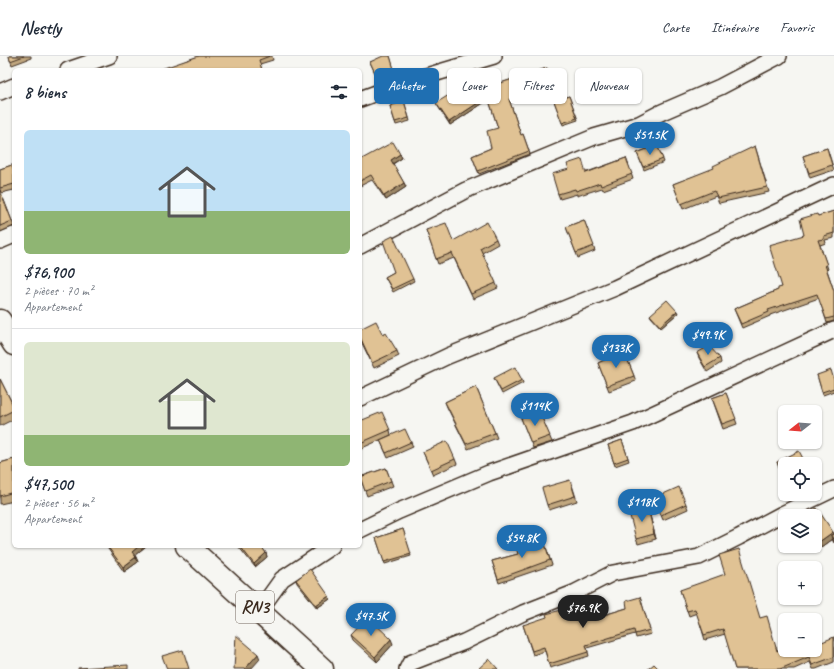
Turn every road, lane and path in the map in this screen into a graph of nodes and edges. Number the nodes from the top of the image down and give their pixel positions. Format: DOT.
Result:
graph roads {
  1 [pos="109,56"];
  2 [pos="494,56"];
  3 [pos="779,56"];
  4 [pos="74,68"];
  5 [pos="12,87"];
  6 [pos="0,92"];
  7 [pos="362,98"];
  8 [pos="834,185"];
  9 [pos="12,236"];
  10 [pos="0,240"];
  11 [pos="362,245"];
  12 [pos="0,321"];
  13 [pos="834,330"];
  14 [pos="12,341"];
  15 [pos="362,397"];
  16 [pos="834,489"];
  17 [pos="362,529"];
  18 [pos="188,548"];
  19 [pos="329,548"];
  20 [pos="259,611"];
  21 [pos="322,669"];
  22 [pos="407,669"];
  1 -- 4 [label="street"];
  2 -- 7 [label="street"];
  3 -- 11 [label="street"];
  5 -- 6 [label="street"];
  8 -- 15 [label="street"];
  9 -- 10 [label="street"];
  12 -- 14 [label="highway"];
  13 -- 17 [label="street"];
  16 -- 22 [label="street"];
  18 -- 20 [label="highway, RN3"];
  19 -- 20 [label="street"];
  20 -- 21 [label="highway, RN3"];
}
